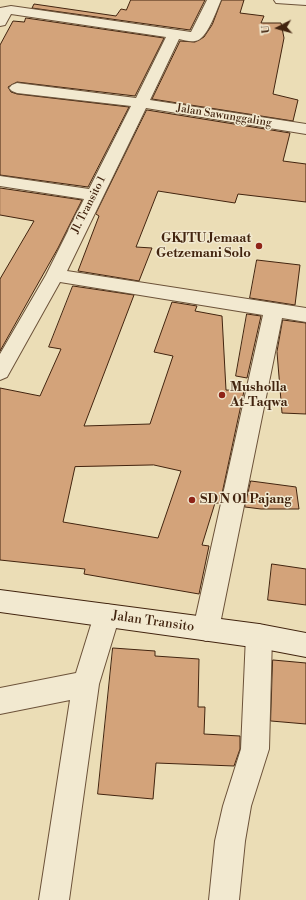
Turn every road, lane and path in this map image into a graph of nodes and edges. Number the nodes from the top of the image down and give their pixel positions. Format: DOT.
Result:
graph roads {
  1 [pos="214,0"];
  2 [pos="281,0"];
  3 [pos="306,1"];
  4 [pos="1,17"];
  5 [pos="174,35"];
  6 [pos="17,88"];
  7 [pos="141,103"];
  8 [pos="306,130"];
  9 [pos="0,182"];
  10 [pos="94,195"];
  11 [pos="55,275"];
  12 [pos="274,311"];
  13 [pos="306,315"];
  14 [pos="0,372"];
  15 [pos="0,601"];
  16 [pos="107,615"];
  17 [pos="206,629"];
  18 [pos="259,636"];
  19 [pos="306,644"];
  20 [pos="86,684"];
  21 [pos="0,701"];
  22 [pos="54,900"];
  23 [pos="224,900"];
  1 -- 5 [label="street"];
  2 -- 3 [label="street"];
  4 -- 5 [label="street"];
  5 -- 7 [label="street, Jl. Transito 1"];
  6 -- 7 [label="street, Jalan Sawunggaling"];
  7 -- 8 [label="street, Jalan Sawunggaling"];
  7 -- 10 [label="street, Jl. Transito 1"];
  9 -- 10 [label="street"];
  10 -- 11 [label="street, Jl. Transito 1"];
  11 -- 12 [label="street"];
  11 -- 14 [label="street, Jl. Transito 1"];
  12 -- 13 [label="street"];
  12 -- 17 [label="street"];
  15 -- 16 [label="street, Jalan Transito"];
  16 -- 17 [label="street, Jalan Transito"];
  16 -- 20 [label="street"];
  17 -- 18 [label="street, Jalan Transito"];
  18 -- 19 [label="street, Jalan Transito"];
  18 -- 23 [label="street"];
  20 -- 21 [label="street"];
  20 -- 22 [label="street"];
}
